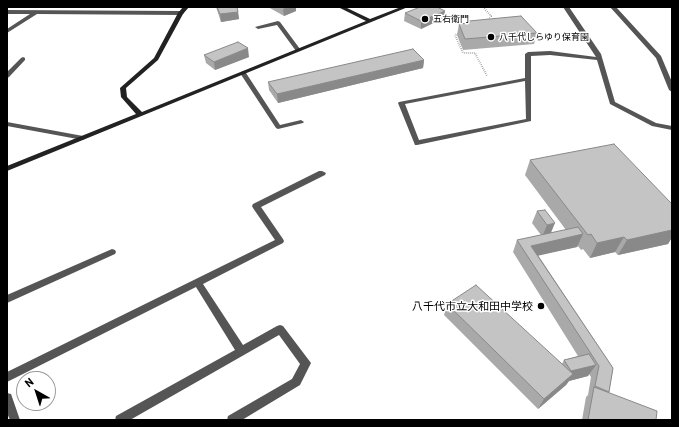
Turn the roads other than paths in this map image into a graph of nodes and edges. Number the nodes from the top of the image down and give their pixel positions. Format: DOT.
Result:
graph roads {
  1 [pos="42,7"];
  2 [pos="186,7"];
  3 [pos="341,7"];
  4 [pos="405,7"];
  5 [pos="566,7"];
  6 [pos="613,7"];
  7 [pos="7,12"];
  8 [pos="36,12"];
  9 [pos="181,13"];
  10 [pos="370,21"];
  11 [pos="258,27"];
  12 [pos="7,31"];
  13 [pos="298,50"];
  14 [pos="23,59"];
  15 [pos="600,59"];
  16 [pos="243,73"];
  17 [pos="7,76"];
  18 [pos="528,79"];
  19 [pos="672,90"];
  20 [pos="141,115"];
  21 [pos="301,122"];
  22 [pos="7,124"];
  23 [pos="672,128"];
  24 [pos="83,138"];
  25 [pos="7,169"];
  26 [pos="322,173"];
  27 [pos="112,252"];
  28 [pos="197,282"];
  29 [pos="7,299"];
  30 [pos="241,351"];
  31 [pos="7,377"];
  32 [pos="7,398"];
  33 [pos="15,420"];
  34 [pos="120,420"];
  35 [pos="232,420"];
  1 -- 8 [label="street"];
  2 -- 9 [label="street"];
  3 -- 10 [label="street"];
  4 -- 10 [label="street"];
  5 -- 15 [label="street"];
  6 -- 19 [label="street"];
  7 -- 8 [label="street"];
  8 -- 9 [label="street"];
  8 -- 12 [label="street"];
  9 -- 20 [label="street"];
  10 -- 13 [label="street"];
  11 -- 13 [label="street"];
  13 -- 16 [label="street"];
  14 -- 17 [label="street"];
  15 -- 18 [label="street"];
  15 -- 23 [label="street"];
  16 -- 20 [label="street"];
  16 -- 21 [label="street"];
  18 -- 18 [label="street"];
  20 -- 24 [label="street"];
  22 -- 24 [label="street"];
  24 -- 25 [label="street"];
  26 -- 28 [label="street"];
  27 -- 29 [label="street"];
  28 -- 30 [label="street"];
  28 -- 31 [label="street"];
  30 -- 34 [label="street"];
  30 -- 35 [label="street"];
  32 -- 33 [label="street"];
}
